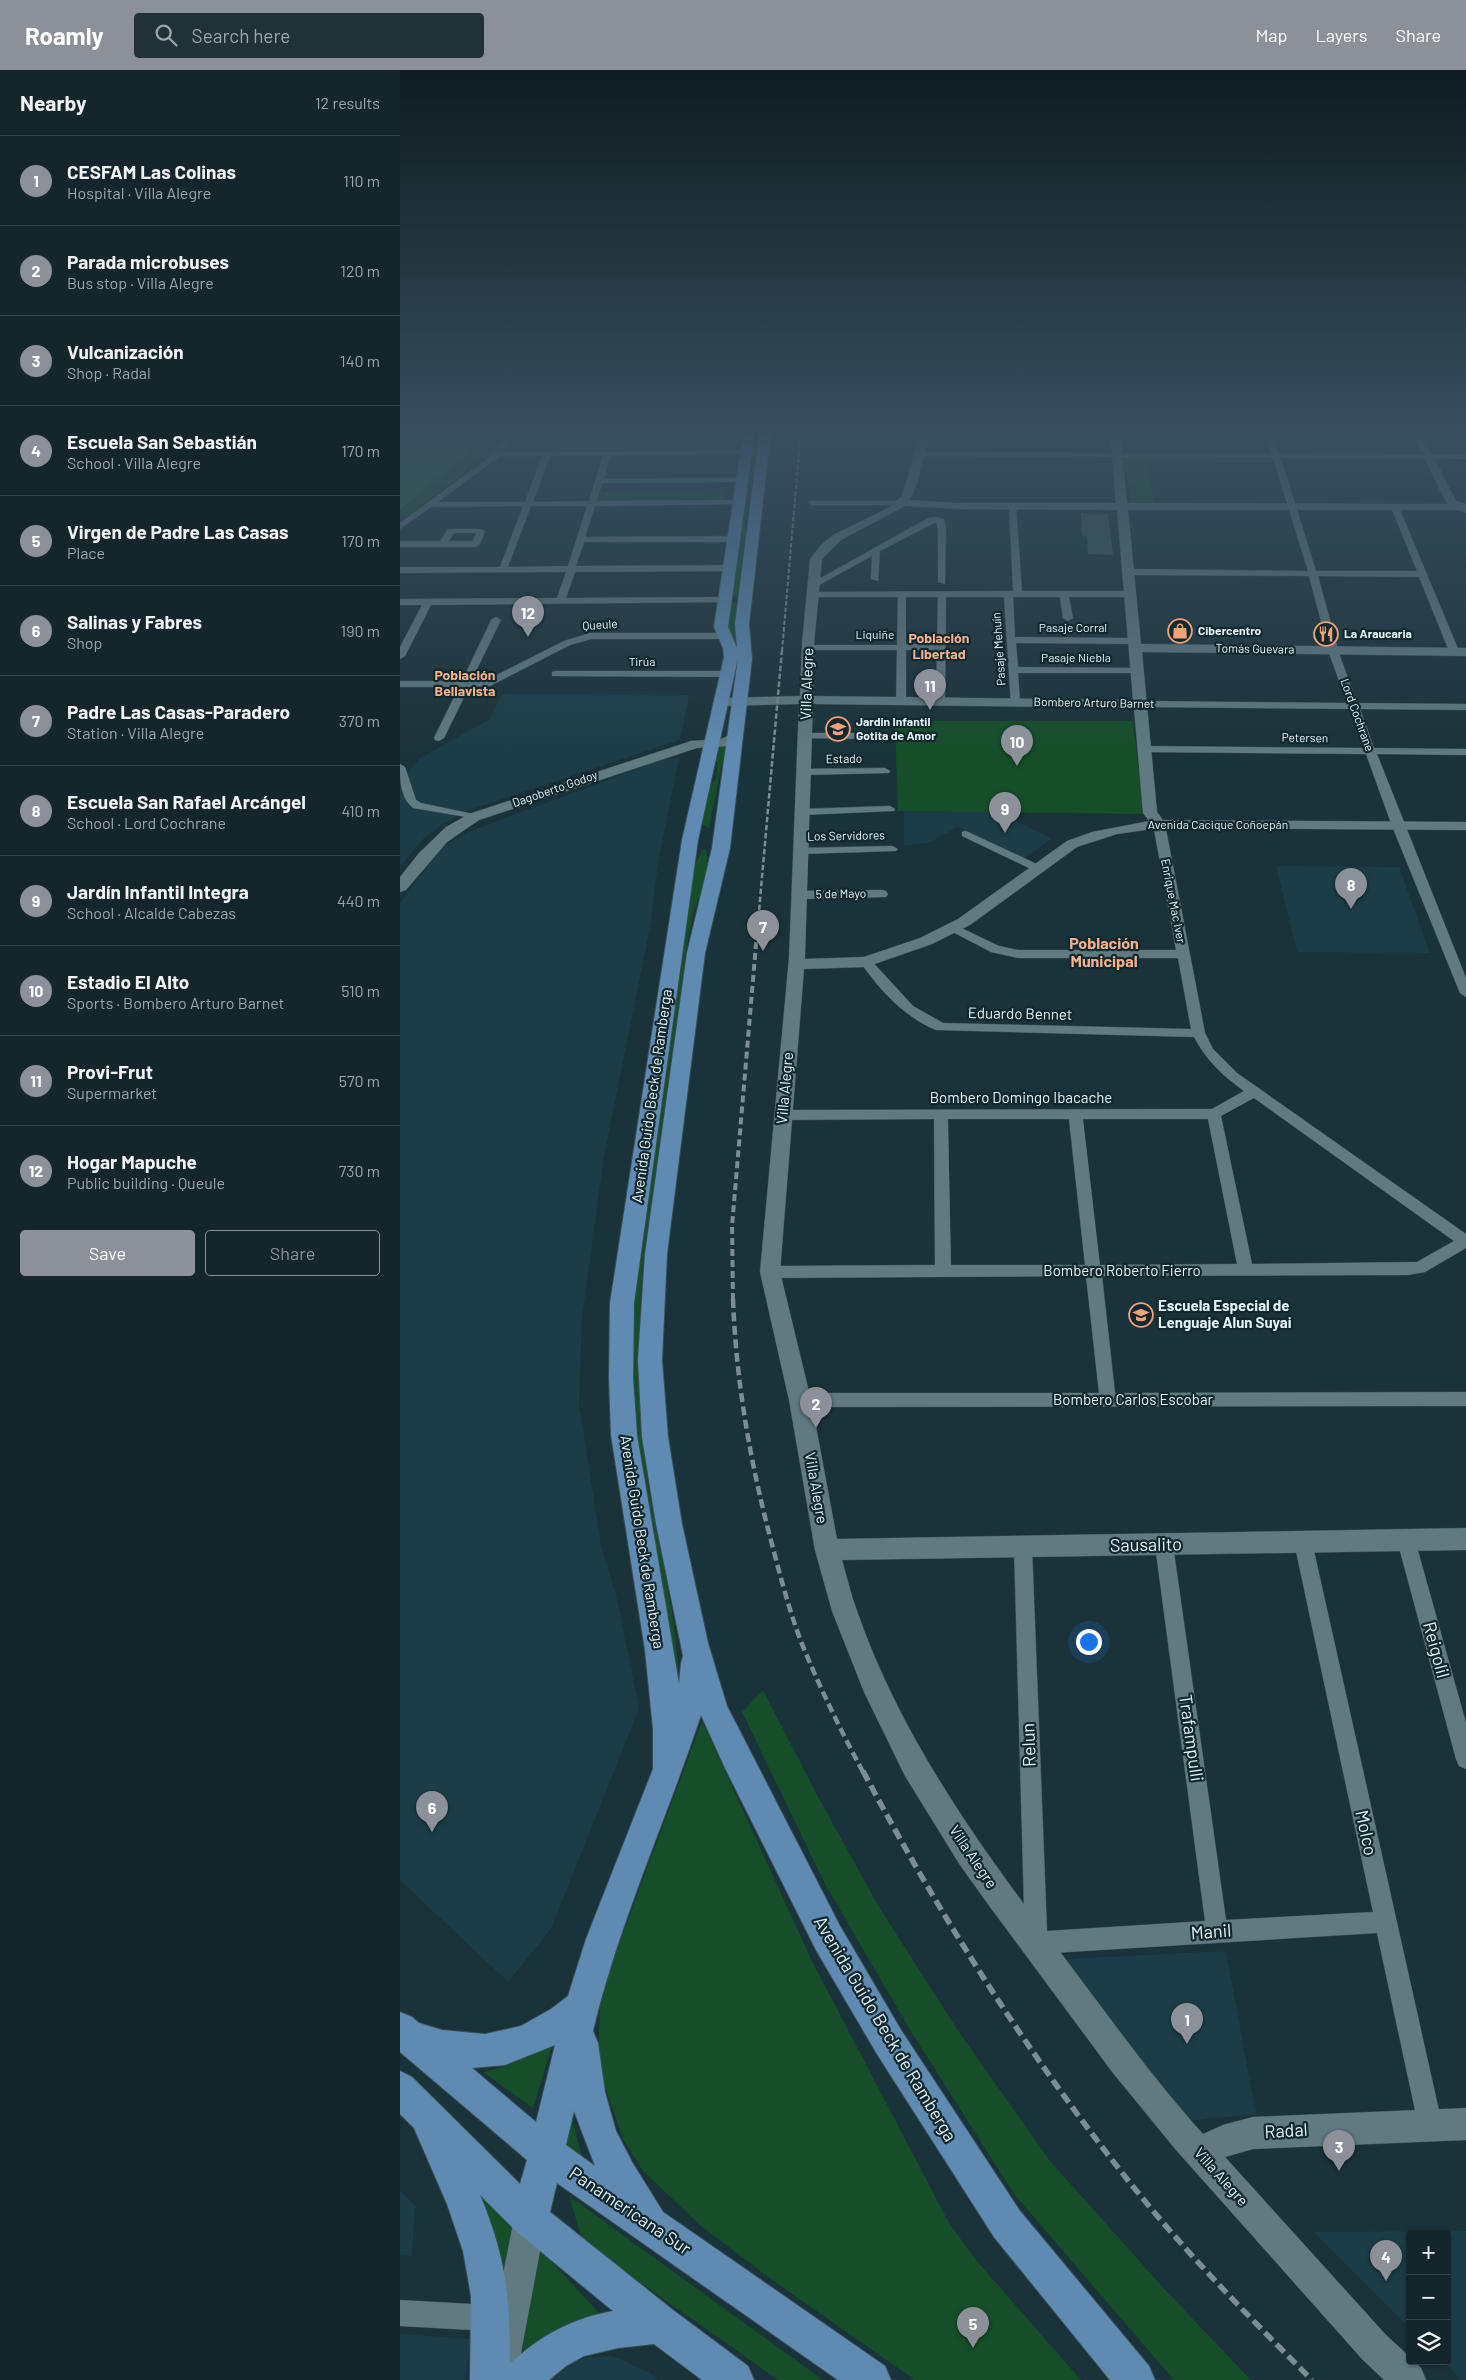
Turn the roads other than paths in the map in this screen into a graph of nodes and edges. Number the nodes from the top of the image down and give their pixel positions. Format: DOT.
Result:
graph roads {
  1 [pos="515,538"];
  2 [pos="753,538"];
  3 [pos="837,538"];
  4 [pos="898,538"];
  5 [pos="942,538"];
  6 [pos="1012,538"];
  7 [pos="1125,538"];
  8 [pos="1302,538"];
  9 [pos="1408,538"];
  10 [pos="733,539"];
  11 [pos="580,540"];
  12 [pos="400,544"];
  13 [pos="443,544"];
  14 [pos="876,550"];
  15 [pos="730,568"];
  16 [pos="503,569"];
  17 [pos="571,569"];
  18 [pos="400,570"];
  19 [pos="1128,572"];
  20 [pos="1313,574"];
  21 [pos="1423,574"];
  22 [pos="875,579"];
  23 [pos="942,582"];
  24 [pos="814,589"];
  25 [pos="902,594"];
  26 [pos="942,594"];
  27 [pos="1013,594"];
  28 [pos="1064,594"];
  29 [pos="1130,594"];
  30 [pos="745,599"];
  31 [pos="725,600"];
  32 [pos="561,601"];
  33 [pos="400,602"];
  34 [pos="428,602"];
  35 [pos="1068,618"];
  36 [pos="496,620"];
  37 [pos="723,636"];
  38 [pos="1011,640"];
  39 [pos="1134,644"];
  40 [pos="808,648"];
  41 [pos="901,648"];
  42 [pos="941,648"];
  43 [pos="1333,650"];
  44 [pos="1460,652"];
  45 [pos="400,656"];
  46 [pos="1013,670"];
  47 [pos="1138,671"];
  48 [pos="555,674"];
  49 [pos="728,674"];
  50 [pos="400,684"];
  51 [pos="465,684"];
  52 [pos="807,700"];
  53 [pos="739,701"];
  54 [pos="901,701"];
  55 [pos="722,702"];
  56 [pos="941,702"];
  57 [pos="1015,702"];
  58 [pos="1140,704"];
  59 [pos="1353,706"];
  60 [pos="1466,707"];
  61 [pos="805,736"];
  62 [pos="868,736"];
  63 [pos="439,738"];
  64 [pos="714,742"];
  65 [pos="1144,748"];
  66 [pos="1370,751"];
  67 [pos="1466,752"];
  68 [pos="400,767"];
  69 [pos="885,771"];
  70 [pos="803,772"];
  71 [pos="890,809"];
  72 [pos="802,812"];
  73 [pos="474,817"];
  74 [pos="1159,824"];
  75 [pos="1398,826"];
  76 [pos="1466,826"];
  77 [pos="966,834"];
  78 [pos="722,839"];
  79 [pos="690,840"];
  80 [pos="892,849"];
  81 [pos="801,851"];
  82 [pos="1037,868"];
  83 [pos="400,887"];
  84 [pos="882,894"];
  85 [pos="800,895"];
  86 [pos="953,929"];
  87 [pos="1183,954"];
  88 [pos="866,962"];
  89 [pos="797,964"];
  90 [pos="1466,994"];
  91 [pos="1198,1033"];
  92 [pos="1254,1092"];
  93 [pos="1214,1114"];
  94 [pos="782,1115"];
  95 [pos="941,1115"];
  96 [pos="1076,1115"];
  97 [pos="1466,1241"];
  98 [pos="1246,1270"];
  99 [pos="1093,1271"];
  100 [pos="770,1272"];
  101 [pos="943,1272"];
  102 [pos="1466,1399"];
  103 [pos="800,1400"];
  104 [pos="1108,1400"];
  105 [pos="1466,1539"];
  106 [pos="1406,1540"];
  107 [pos="1303,1542"];
  108 [pos="1164,1545"];
  109 [pos="1023,1547"];
  110 [pos="827,1550"];
  111 [pos="694,1644"];
  112 [pos="1466,1759"];
  113 [pos="668,1769"];
  114 [pos="1386,1922"];
  115 [pos="1217,1931"];
  116 [pos="1036,1944"];
  117 [pos="582,2007"];
  118 [pos="404,2033"];
  119 [pos="411,2101"];
  120 [pos="1430,2124"];
  121 [pos="1466,2124"];
  122 [pos="1199,2152"];
  123 [pos="547,2153"];
  124 [pos="530,2219"];
  125 [pos="654,2228"];
  126 [pos="400,2313"];
  127 [pos="490,2318"];
  128 [pos="659,2324"];
  129 [pos="490,2380"];
  130 [pos="499,2380"];
  131 [pos="521,2380"];
  132 [pos="734,2380"];
  133 [pos="870,2380"];
  134 [pos="1135,2380"];
  135 [pos="1409,2380"];
  1 -- 16 [label="street"];
  2 -- 30 [label="main road, Avenida Guido Beck de Ramberga"];
  3 -- 24 [label="main road, Villa Alegre"];
  4 -- 14 [label="street"];
  5 -- 23 [label="street"];
  6 -- 27 [label="street, Pasaje Mehuín"];
  7 -- 19 [label="main road, Enrique Mac Iver"];
  8 -- 20 [label="street, Lord Cochrane"];
  9 -- 21 [label="street"];
  10 -- 11 [label="street"];
  10 -- 15 [label="main road, Avenida Guido Beck de Ramberga"];
  11 -- 17 [label="street"];
  12 -- 13 [label="street"];
  14 -- 22 [label="street"];
  14 -- 24 [label="street"];
  15 -- 17 [label="street"];
  15 -- 31 [label="main road, Avenida Guido Beck de Ramberga"];
  16 -- 17 [label="street"];
  16 -- 18 [label="street"];
  17 -- 32 [label="street"];
  19 -- 20 [label="street"];
  19 -- 29 [label="main road, Enrique Mac Iver"];
  20 -- 21 [label="street"];
  20 -- 43 [label="street, Lord Cochrane"];
  21 -- 44 [label="street"];
  24 -- 25 [label="street"];
  24 -- 40 [label="main road, Villa Alegre"];
  25 -- 26 [label="street"];
  25 -- 41 [label="street"];
  26 -- 27 [label="street"];
  26 -- 42 [label="street"];
  27 -- 28 [label="street"];
  27 -- 38 [label="street, Pasaje Mehuín"];
  28 -- 29 [label="street"];
  28 -- 35 [label="street"];
  29 -- 39 [label="main road, Enrique Mac Iver"];
  30 -- 31 [label="main road"];
  30 -- 53 [label="main road, Avenida Guido Beck de Ramberga"];
  31 -- 32 [label="street"];
  31 -- 37 [label="main road, Avenida Guido Beck de Ramberga"];
  32 -- 34 [label="street"];
  33 -- 34 [label="street"];
  34 -- 45 [label="street"];
  36 -- 51 [label="street"];
  37 -- 49 [label="main road, Avenida Guido Beck de Ramberga"];
  37 -- 51 [label="street, Queule"];
  38 -- 39 [label="street, Pasaje Corral"];
  38 -- 46 [label="street, Pasaje Mehuín"];
  39 -- 43 [label="main road, Tomás Guevara"];
  39 -- 47 [label="main road, Enrique Mac Iver"];
  40 -- 41 [label="street, Liquiñe"];
  40 -- 52 [label="main road, Villa Alegre"];
  41 -- 42 [label="street, Liquiñe"];
  41 -- 54 [label="street"];
  42 -- 56 [label="street"];
  43 -- 44 [label="main road, Tomás Guevara"];
  43 -- 59 [label="street, Lord Cochrane"];
  46 -- 47 [label="street, Pasaje Niebla"];
  46 -- 57 [label="street, Pasaje Mehuín"];
  47 -- 58 [label="main road, Enrique Mac Iver"];
  48 -- 49 [label="street, Tirúa"];
  49 -- 55 [label="main road, Avenida Guido Beck de Ramberga"];
  50 -- 51 [label="street, Queule"];
  51 -- 63 [label="street"];
  52 -- 53 [label="main road, Bombero Arturo Barnet"];
  52 -- 54 [label="main road, Bombero Arturo Barnet"];
  52 -- 61 [label="main road, Villa Alegre"];
  53 -- 55 [label="main road, Bombero Arturo Barnet"];
  53 -- 64 [label="main road, Avenida Guido Beck de Ramberga"];
  54 -- 56 [label="main road, Bombero Arturo Barnet"];
  55 -- 64 [label="main road, Avenida Guido Beck de Ramberga"];
  56 -- 57 [label="main road, Bombero Arturo Barnet"];
  57 -- 58 [label="main road, Bombero Arturo Barnet"];
  58 -- 59 [label="street, Bombero Arturo Barnet"];
  58 -- 65 [label="main road, Enrique Mac Iver"];
  59 -- 60 [label="street, Bombero Arturo Barnet"];
  59 -- 66 [label="street, Lord Cochrane"];
  61 -- 62 [label="street"];
  61 -- 70 [label="main road, Villa Alegre"];
  64 -- 73 [label="main road, Dagoberto Godoy"];
  64 -- 78 [label="main road, Avenida Guido Beck de Ramberga"];
  64 -- 79 [label="main road, Avenida Guido Beck de Ramberga"];
  65 -- 66 [label="street, Petersen"];
  65 -- 74 [label="main road, Enrique Mac Iver"];
  66 -- 67 [label="street, Petersen"];
  66 -- 75 [label="street, Lord Cochrane"];
  68 -- 73 [label="street"];
  69 -- 70 [label="street, Estado"];
  70 -- 72 [label="main road, Villa Alegre"];
  71 -- 72 [label="street"];
  72 -- 81 [label="main road, Villa Alegre"];
  73 -- 83 [label="main road, Dagoberto Godoy"];
  74 -- 75 [label="main road, Avenida Cacique Coñoepán"];
  74 -- 82 [label="main road, Avenida Cacique Coñoepán"];
  74 -- 87 [label="street, Enrique Mac Iver"];
  75 -- 76 [label="main road, Avenida Cacique Coñoepán"];
  75 -- 90 [label="street, Lord Cochrane"];
  77 -- 82 [label="street"];
  78 -- 79 [label="main road"];
  78 -- 111 [label="main road, Avenida Guido Beck de Ramberga"];
  79 -- 113 [label="main road, Avenida Guido Beck de Ramberga"];
  80 -- 81 [label="street, Los Servidores"];
  81 -- 85 [label="main road, Villa Alegre"];
  82 -- 86 [label="main road, Avenida Cacique Coñoepán"];
  84 -- 85 [label="street, 5 de Mayo"];
  85 -- 89 [label="main road, Villa Alegre"];
  86 -- 87 [label="street"];
  86 -- 88 [label="main road, Avenida Cacique Coñoepán"];
  87 -- 91 [label="street, Enrique Mac Iver"];
  88 -- 89 [label="main road, Avenida Cacique Coñoepán"];
  88 -- 91 [label="street, Eduardo Bennet"];
  89 -- 94 [label="main road, Villa Alegre"];
  91 -- 92 [label="street, Enrique Mac Iver"];
  92 -- 93 [label="street, Bombero Domingo Ibacache"];
  92 -- 97 [label="street, Enrique Mac Iver"];
  93 -- 96 [label="street, Bombero Domingo Ibacache"];
  93 -- 98 [label="street"];
  94 -- 95 [label="street, Bombero Domingo Ibacache"];
  94 -- 100 [label="main road, Villa Alegre"];
  95 -- 96 [label="street, Bombero Domingo Ibacache"];
  95 -- 101 [label="street"];
  96 -- 99 [label="street"];
  97 -- 98 [label="street, Bombero Roberto Fierro"];
  98 -- 99 [label="street, Bombero Roberto Fierro"];
  99 -- 101 [label="street, Bombero Roberto Fierro"];
  99 -- 104 [label="street"];
  100 -- 101 [label="street, Bombero Roberto Fierro"];
  100 -- 103 [label="main road, Villa Alegre"];
  102 -- 104 [label="street, Bombero Carlos Escobar"];
  103 -- 104 [label="street, Bombero Carlos Escobar"];
  103 -- 110 [label="main road, Villa Alegre"];
  105 -- 106 [label="main road, Sausalito"];
  106 -- 107 [label="main road, Sausalito"];
  106 -- 112 [label="street, Reigolil"];
  107 -- 108 [label="main road, Sausalito"];
  107 -- 114 [label="street, Molco"];
  108 -- 109 [label="main road, Sausalito"];
  108 -- 115 [label="street, Trafampulli"];
  109 -- 110 [label="main road, Sausalito"];
  109 -- 116 [label="street, Relun"];
  110 -- 116 [label="main road, Villa Alegre"];
  111 -- 113 [label="main road, Avenida Guido Beck de Ramberga"];
  111 -- 134 [label="main road, Avenida Guido Beck de Ramberga"];
  113 -- 117 [label="main road, Avenida Guido Beck de Ramberga"];
  114 -- 115 [label="street, Manil"];
  114 -- 120 [label="street, Molco"];
  115 -- 116 [label="street, Manil"];
  116 -- 122 [label="main road, Villa Alegre"];
  117 -- 118 [label="main road"];
  117 -- 123 [label="main road, Avenida Guido Beck de Ramberga"];
  117 -- 125 [label="main road"];
  118 -- 123 [label="main road, Panamericana Sur"];
  119 -- 124 [label="main road"];
  119 -- 127 [label="main road"];
  120 -- 121 [label="main road, Radal"];
  120 -- 122 [label="main road, Radal"];
  122 -- 135 [label="main road, Villa Alegre"];
  123 -- 124 [label="main road, Avenida Guido Beck de Ramberga"];
  123 -- 125 [label="main road, Panamericana Sur"];
  124 -- 128 [label="main road"];
  124 -- 130 [label="main road"];
  125 -- 133 [label="main road, Panamericana Sur"];
  126 -- 127 [label="street"];
  127 -- 129 [label="main road"];
  128 -- 131 [label="main road"];
  128 -- 132 [label="main road"];
}
